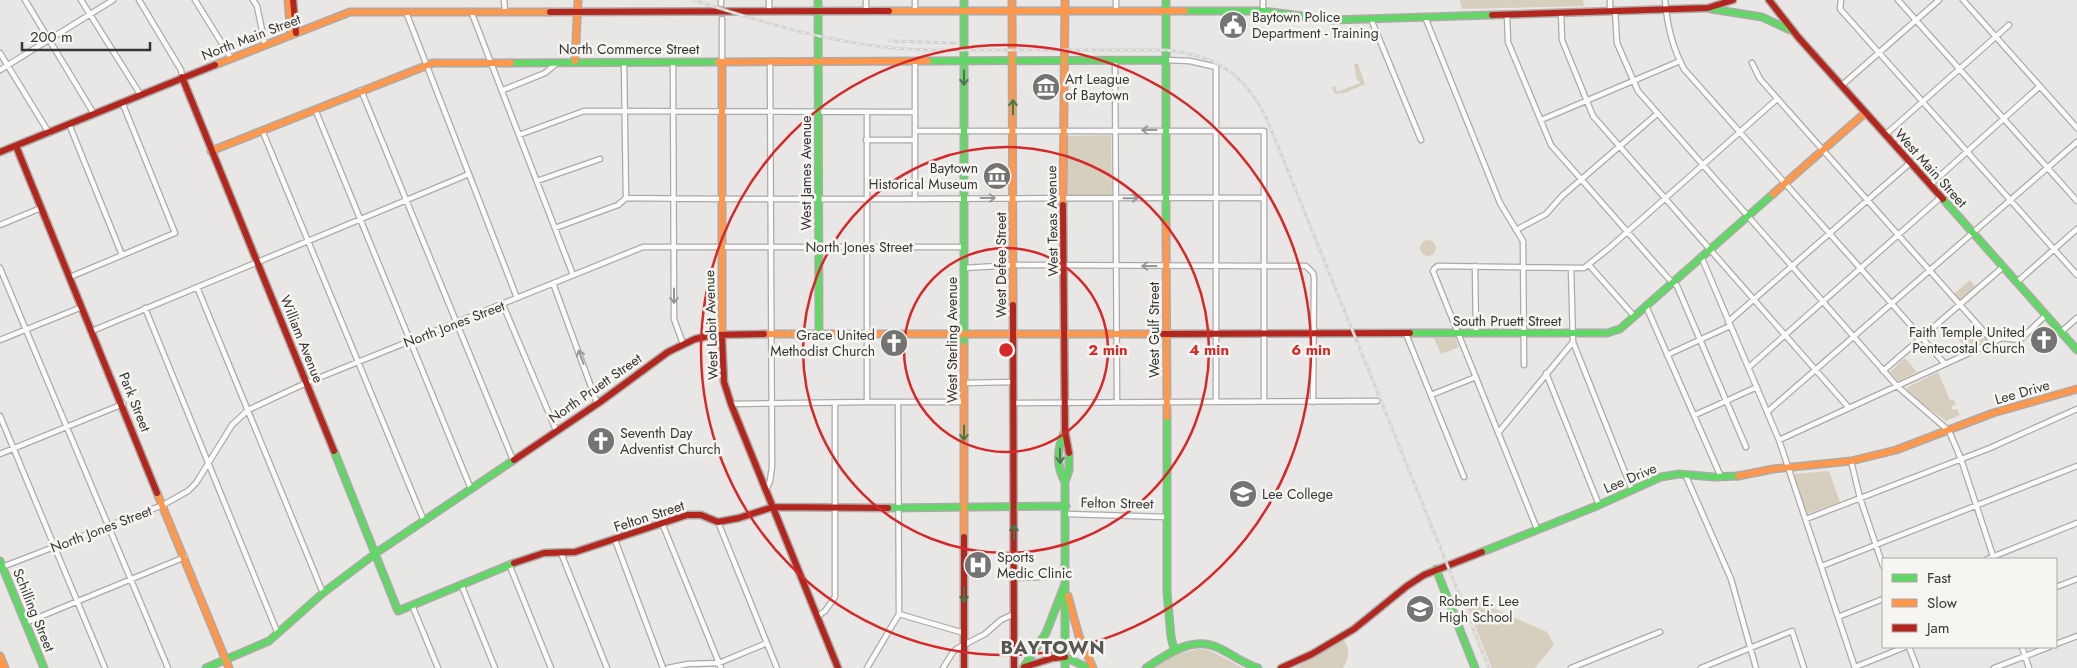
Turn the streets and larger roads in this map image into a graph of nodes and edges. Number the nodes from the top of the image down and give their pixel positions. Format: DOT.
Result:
graph roads {
  1 [pos="25,0"];
  2 [pos="81,0"];
  3 [pos="113,0"];
  4 [pos="138,0"];
  5 [pos="195,0"];
  6 [pos="253,0"];
  7 [pos="288,0"];
  8 [pos="293,0"];
  9 [pos="504,0"];
  10 [pos="578,0"];
  11 [pos="769,0"];
  12 [pos="818,0"];
  13 [pos="866,0"];
  14 [pos="915,0"];
  15 [pos="964,0"];
  16 [pos="1012,0"];
  17 [pos="1065,0"];
  18 [pos="1116,0"];
  19 [pos="1166,0"];
  20 [pos="1263,0"];
  21 [pos="1610,0"];
  22 [pos="1665,0"];
  23 [pos="1733,0"];
  24 [pos="1769,0"];
  25 [pos="1898,0"];
  26 [pos="1939,0"];
  27 [pos="1963,0"];
  28 [pos="1840,2"];
  29 [pos="1666,8"];
  30 [pos="1708,8"];
  31 [pos="818,10"];
  32 [pos="866,10"];
  33 [pos="471,11"];
  34 [pos="505,11"];
  35 [pos="578,11"];
  36 [pos="915,11"];
  37 [pos="1012,11"];
  38 [pos="1065,11"];
  39 [pos="1166,11"];
  40 [pos="1263,11"];
  41 [pos="1613,11"];
  42 [pos="406,12"];
  43 [pos="769,12"];
  44 [pos="964,12"];
  45 [pos="1116,12"];
  46 [pos="1561,12"];
  47 [pos="90,14"];
  48 [pos="1507,15"];
  49 [pos="1425,17"];
  50 [pos="722,19"];
  51 [pos="1371,19"];
  52 [pos="1916,20"];
  53 [pos="2009,25"];
  54 [pos="1793,31"];
  55 [pos="293,34"];
  56 [pos="1996,36"];
  57 [pos="50,39"];
  58 [pos="265,45"];
  59 [pos="0,52"];
  60 [pos="1879,52"];
  61 [pos="231,58"];
  62 [pos="1064,60"];
  63 [pos="1115,60"];
  64 [pos="1166,60"];
  65 [pos="575,61"];
  66 [pos="624,61"];
  67 [pos="914,61"];
  68 [pos="965,61"];
  69 [pos="1013,61"];
  70 [pos="1680,61"];
  71 [pos="558,62"];
  72 [pos="673,62"];
  73 [pos="722,62"];
  74 [pos="770,62"];
  75 [pos="818,62"];
  76 [pos="492,63"];
  77 [pos="426,64"];
  78 [pos="1752,64"];
  79 [pos="8,65"];
  80 [pos="1958,69"];
  81 [pos="0,70"];
  82 [pos="182,77"];
  83 [pos="1633,81"];
  84 [pos="1841,86"];
  85 [pos="2040,86"];
  86 [pos="361,90"];
  87 [pos="503,90"];
  88 [pos="140,94"];
  89 [pos="1777,99"];
  90 [pos="1587,100"];
  91 [pos="122,102"];
  92 [pos="1922,102"];
  93 [pos="315,109"];
  94 [pos="625,111"];
  95 [pos="673,112"];
  96 [pos="722,112"];
  97 [pos="770,112"];
  98 [pos="818,112"];
  99 [pos="867,112"];
  100 [pos="915,112"];
  101 [pos="1865,113"];
  102 [pos="94,114"];
  103 [pos="1657,114"];
  104 [pos="2003,118"];
  105 [pos="1541,120"];
  106 [pos="69,124"];
  107 [pos="2077,128"];
  108 [pos="262,130"];
  109 [pos="1063,130"];
  110 [pos="1116,130"];
  111 [pos="1166,130"];
  112 [pos="1215,130"];
  113 [pos="915,131"];
  114 [pos="964,131"];
  115 [pos="1013,131"];
  116 [pos="49,132"];
  117 [pos="1739,132"];
  118 [pos="520,135"];
  119 [pos="1885,135"];
  120 [pos="866,140"];
  121 [pos="915,140"];
  122 [pos="1421,140"];
  123 [pos="2077,142"];
  124 [pos="16,146"];
  125 [pos="1620,148"];
  126 [pos="1,149"];
  127 [pos="1822,150"];
  128 [pos="211,151"];
  129 [pos="1967,151"];
  130 [pos="600,159"];
  131 [pos="1910,163"];
  132 [pos="1702,165"];
  133 [pos="2047,168"];
  134 [pos="469,174"];
  135 [pos="1581,180"];
  136 [pos="537,181"];
  137 [pos="1784,182"];
  138 [pos="1930,185"];
  139 [pos="1065,197"];
  140 [pos="626,198"];
  141 [pos="673,198"];
  142 [pos="770,198"];
  143 [pos="818,198"];
  144 [pos="964,198"];
  145 [pos="1013,198"];
  146 [pos="1116,198"];
  147 [pos="1166,198"];
  148 [pos="1216,198"];
  149 [pos="1264,198"];
  150 [pos="1665,198"];
  151 [pos="1941,198"];
  152 [pos="720,199"];
  153 [pos="868,199"];
  154 [pos="915,199"];
  155 [pos="407,200"];
  156 [pos="1867,201"];
  157 [pos="2011,201"];
  158 [pos="2077,201"];
  159 [pos="41,208"];
  160 [pos="1747,216"];
  161 [pos="360,219"];
  162 [pos="0,225"];
  163 [pos="555,228"];
  164 [pos="2077,229"];
  165 [pos="1516,230"];
  166 [pos="1627,232"];
  167 [pos="1830,234"];
  168 [pos="1973,234"];
  169 [pos="1899,235"];
  170 [pos="308,240"];
  171 [pos="770,246"];
  172 [pos="674,247"];
  173 [pos="818,247"];
  174 [pos="867,247"];
  175 [pos="964,247"];
  176 [pos="722,248"];
  177 [pos="1709,249"];
  178 [pos="2054,249"];
  179 [pos="122,255"];
  180 [pos="1701,256"];
  181 [pos="256,262"];
  182 [pos="1014,265"];
  183 [pos="1590,265"];
  184 [pos="1065,266"];
  185 [pos="1116,266"];
  186 [pos="1167,266"];
  187 [pos="1216,266"];
  188 [pos="1264,266"];
  189 [pos="1475,266"];
  190 [pos="1524,266"];
  191 [pos="1792,266"];
  192 [pos="2003,267"];
  193 [pos="0,268"];
  194 [pos="964,268"];
  195 [pos="1571,268"];
  196 [pos="1861,268"];
  197 [pos="1929,270"];
  198 [pos="573,275"];
  199 [pos="2077,275"];
  200 [pos="70,277"];
  201 [pos="1672,282"];
  202 [pos="2017,282"];
  203 [pos="553,283"];
  204 [pos="197,287"];
  205 [pos="518,298"];
  206 [pos="1754,300"];
  207 [pos="1824,302"];
  208 [pos="1892,304"];
  209 [pos="503,305"];
  210 [pos="1960,305"];
  211 [pos="1646,306"];
  212 [pos="82,307"];
  213 [pos="145,308"];
  214 [pos="2046,315"];
  215 [pos="1634,316"];
  216 [pos="2077,318"];
  217 [pos="457,322"];
  218 [pos="1729,324"];
  219 [pos="26,330"];
  220 [pos="92,331"];
  221 [pos="2061,332"];
  222 [pos="1066,333"];
  223 [pos="1524,333"];
  224 [pos="771,334"];
  225 [pos="964,334"];
  226 [pos="1117,334"];
  227 [pos="1216,334"];
  228 [pos="1264,334"];
  229 [pos="1313,334"];
  230 [pos="1406,334"];
  231 [pos="1459,334"];
  232 [pos="1476,334"];
  233 [pos="1572,334"];
  234 [pos="722,335"];
  235 [pos="819,335"];
  236 [pos="867,335"];
  237 [pos="1014,335"];
  238 [pos="1167,335"];
  239 [pos="1785,335"];
  240 [pos="1854,337"];
  241 [pos="1922,338"];
  242 [pos="0,340"];
  243 [pos="410,340"];
  244 [pos="1700,340"];
  245 [pos="1573,342"];
  246 [pos="1993,342"];
  247 [pos="683,344"];
  248 [pos="2077,350"];
  249 [pos="1668,355"];
  250 [pos="358,362"];
  251 [pos="1945,364"];
  252 [pos="1524,365"];
  253 [pos="1749,367"];
  254 [pos="1816,370"];
  255 [pos="1883,371"];
  256 [pos="1546,372"];
  257 [pos="1476,377"];
  258 [pos="1014,382"];
  259 [pos="306,383"];
  260 [pos="964,383"];
  261 [pos="1897,386"];
  262 [pos="1757,388"];
  263 [pos="2077,389"];
  264 [pos="1431,395"];
  265 [pos="1264,401"];
  266 [pos="1377,401"];
  267 [pos="1727,401"];
  268 [pos="771,402"];
  269 [pos="867,402"];
  270 [pos="898,402"];
  271 [pos="964,402"];
  272 [pos="1065,402"];
  273 [pos="1117,402"];
  274 [pos="1167,402"];
  275 [pos="1216,402"];
  276 [pos="1313,402"];
  277 [pos="597,403"];
  278 [pos="835,403"];
  279 [pos="1014,403"];
  280 [pos="123,404"];
  281 [pos="731,404"];
  282 [pos="1849,408"];
  283 [pos="2077,409"];
  284 [pos="248,410"];
  285 [pos="1768,412"];
  286 [pos="1695,414"];
  287 [pos="0,416"];
  288 [pos="66,427"];
  289 [pos="556,430"];
  290 [pos="1949,431"];
  291 [pos="1498,433"];
  292 [pos="1779,440"];
  293 [pos="1746,447"];
  294 [pos="14,449"];
  295 [pos="0,454"];
  296 [pos="1961,459"];
  297 [pos="513,460"];
  298 [pos="1851,461"];
  299 [pos="208,464"];
  300 [pos="2077,466"];
  301 [pos="1789,469"];
  302 [pos="1685,474"];
  303 [pos="1464,477"];
  304 [pos="1721,477"];
  305 [pos="471,489"];
  306 [pos="766,490"];
  307 [pos="1632,490"];
  308 [pos="1860,498"];
  309 [pos="164,504"];
  310 [pos="1599,505"];
  311 [pos="1066,506"];
  312 [pos="773,507"];
  313 [pos="835,507"];
  314 [pos="899,507"];
  315 [pos="1014,507"];
  316 [pos="1977,507"];
  317 [pos="963,508"];
  318 [pos="1066,514"];
  319 [pos="1167,517"];
  320 [pos="1806,519"];
  321 [pos="424,521"];
  322 [pos="662,522"];
  323 [pos="718,522"];
  324 [pos="2077,523"];
  325 [pos="108,526"];
  326 [pos="1537,529"];
  327 [pos="614,540"];
  328 [pos="1876,545"];
  329 [pos="55,547"];
  330 [pos="376,553"];
  331 [pos="561,553"];
  332 [pos="184,557"];
  333 [pos="1993,558"];
  334 [pos="1882,563"];
  335 [pos="1,564"];
  336 [pos="509,564"];
  337 [pos="1822,566"];
  338 [pos="1436,570"];
  339 [pos="1065,576"];
  340 [pos="1014,578"];
  341 [pos="2077,578"];
  342 [pos="130,579"];
  343 [pos="461,584"];
  344 [pos="1065,584"];
  345 [pos="2057,587"];
  346 [pos="323,593"];
  347 [pos="1882,600"];
  348 [pos="78,602"];
  349 [pos="412,605"];
  350 [pos="398,611"];
  351 [pos="899,614"];
  352 [pos="1014,614"];
  353 [pos="818,616"];
  354 [pos="1838,616"];
  355 [pos="25,623"];
  356 [pos="1660,632"];
  357 [pos="964,633"];
  358 [pos="278,634"];
  359 [pos="2077,636"];
  360 [pos="767,643"];
  361 [pos="2057,644"];
  362 [pos="964,646"];
  363 [pos="1749,648"];
  364 [pos="1902,648"];
  365 [pos="1909,648"];
  366 [pos="2022,648"];
  367 [pos="2045,648"];
  368 [pos="1174,649"];
  369 [pos="0,656"];
  370 [pos="2024,656"];
  371 [pos="1065,657"];
  372 [pos="226,660"];
  373 [pos="719,662"];
  374 [pos="1704,667"];
  375 [pos="1855,667"];
  376 [pos="5,668"];
  377 [pos="44,668"];
  378 [pos="105,668"];
  379 [pos="168,668"];
  380 [pos="206,668"];
  381 [pos="229,668"];
  382 [pos="438,668"];
  383 [pos="495,668"];
  384 [pos="551,668"];
  385 [pos="607,668"];
  386 [pos="663,668"];
  387 [pos="668,668"];
  388 [pos="721,668"];
  389 [pos="777,668"];
  390 [pos="838,668"];
  391 [pos="867,668"];
  392 [pos="943,668"];
  393 [pos="964,668"];
  394 [pos="1014,668"];
  395 [pos="1023,668"];
  396 [pos="1065,668"];
  397 [pos="1088,668"];
  398 [pos="1093,668"];
  399 [pos="1146,668"];
  400 [pos="1258,668"];
  401 [pos="1281,668"];
  402 [pos="1475,668"];
  403 [pos="1571,668"];
  404 [pos="1756,668"];
  405 [pos="1804,668"];
  406 [pos="1916,668"];
  407 [pos="1994,668"];
  408 [pos="2029,668"];
  1 -- 57 [label="street"];
  2 -- 47 [label="street"];
  3 -- 47 [label="street"];
  4 -- 82 [label="street"];
  5 -- 61 [label="street"];
  6 -- 58 [label="street"];
  7 -- 55 [label="street"];
  8 -- 55 [label="street"];
  9 -- 34 [label="street"];
  10 -- 35 [label="street"];
  11 -- 43 [label="street"];
  12 -- 31 [label="street, West James Avenue"];
  13 -- 32 [label="street"];
  14 -- 36 [label="street"];
  15 -- 44 [label="street, West Sterling Avenue"];
  16 -- 37 [label="street, West Defee Street"];
  17 -- 38 [label="street, West Texas Avenue"];
  18 -- 45 [label="street"];
  19 -- 39 [label="street, West Gulf Street"];
  20 -- 40 [label="street"];
  21 -- 41 [label="street"];
  22 -- 29 [label="street"];
  23 -- 30 [label="street"];
  24 -- 54 [label="street, West Main Street"];
  25 -- 52 [label="street"];
  26 -- 52 [label="street"];
  27 -- 56 [label="street"];
  28 -- 60 [label="street"];
  29 -- 30 [label="street, North Main Street"];
  29 -- 41 [label="street, North Main Street"];
  29 -- 70 [label="street"];
  30 -- 54 [label="street"];
  31 -- 32 [label="street, North Main Street"];
  31 -- 43 [label="street, North Main Street"];
  31 -- 75 [label="street, West James Avenue"];
  32 -- 36 [label="street, North Main Street"];
  33 -- 34 [label="street, North Main Street"];
  33 -- 42 [label="street, North Main Street"];
  33 -- 76 [label="street"];
  34 -- 35 [label="street, North Main Street"];
  35 -- 43 [label="street, North Main Street"];
  35 -- 65 [label="street"];
  36 -- 44 [label="street, North Main Street"];
  37 -- 38 [label="street, North Main Street"];
  37 -- 44 [label="street, North Main Street"];
  37 -- 69 [label="street, West Defee Street"];
  38 -- 45 [label="street, North Main Street"];
  38 -- 62 [label="street, West Texas Avenue"];
  39 -- 40 [label="street, North Main Street"];
  39 -- 45 [label="street, North Main Street"];
  39 -- 64 [label="street, West Gulf Street"];
  40 -- 51 [label="street, North Main Street"];
  41 -- 46 [label="street, North Main Street"];
  41 -- 83 [label="street"];
  42 -- 55 [label="street, North Main Street"];
  42 -- 77 [label="street"];
  44 -- 68 [label="street, West Sterling Avenue"];
  46 -- 48 [label="street, North Main Street"];
  46 -- 90 [label="street"];
  47 -- 57 [label="street"];
  47 -- 88 [label="street"];
  48 -- 49 [label="street, North Main Street"];
  48 -- 105 [label="street"];
  49 -- 51 [label="street, North Main Street"];
  49 -- 165 [label="street"];
  50 -- 73 [label="street, West Lobit Avenue"];
  51 -- 122 [label="street"];
  52 -- 60 [label="street"];
  52 -- 80 [label="street"];
  53 -- 56 [label="street"];
  54 -- 84 [label="street, West Main Street"];
  55 -- 58 [label="street, North Main Street"];
  56 -- 80 [label="street"];
  56 -- 85 [label="street"];
  57 -- 79 [label="street"];
  57 -- 102 [label="street"];
  58 -- 61 [label="street, North Main Street"];
  59 -- 79 [label="street"];
  60 -- 84 [label="street"];
  60 -- 92 [label="street"];
  61 -- 82 [label="street, North Main Street"];
  62 -- 63 [label="street, North Commerce Street"];
  62 -- 69 [label="street, North Commerce Street"];
  62 -- 109 [label="street, West Texas Avenue"];
  63 -- 64 [label="street, North Commerce Street"];
  63 -- 110 [label="street"];
  64 -- 111 [label="street, West Gulf Street"];
  64 -- 112 [label="street"];
  65 -- 66 [label="street, North Commerce Street"];
  65 -- 71 [label="street, North Commerce Street"];
  66 -- 72 [label="street, North Commerce Street"];
  66 -- 94 [label="street"];
  67 -- 68 [label="street, North Commerce Street"];
  67 -- 75 [label="street, North Commerce Street"];
  67 -- 100 [label="street"];
  68 -- 69 [label="street, North Commerce Street"];
  68 -- 114 [label="street, West Sterling Avenue, one-way"];
  115 -- 69 [label="street, West Defee Street, one-way"];
  70 -- 83 [label="street"];
  70 -- 117 [label="street"];
  71 -- 76 [label="street, North Commerce Street"];
  71 -- 87 [label="street"];
  72 -- 73 [label="street, North Commerce Street"];
  72 -- 95 [label="street"];
  73 -- 74 [label="street, North Commerce Street"];
  73 -- 96 [label="street, West Lobit Avenue"];
  74 -- 75 [label="street, North Commerce Street"];
  74 -- 97 [label="street"];
  75 -- 98 [label="street, West James Avenue"];
  76 -- 77 [label="street, North Commerce Street"];
  76 -- 87 [label="street"];
  77 -- 86 [label="street, North Commerce Street"];
  77 -- 134 [label="street"];
  78 -- 89 [label="street"];
  79 -- 81 [label="street"];
  79 -- 116 [label="street"];
  80 -- 92 [label="street"];
  80 -- 104 [label="street"];
  82 -- 88 [label="street, North Main Street"];
  82 -- 128 [label="street, William Avenue"];
  83 -- 90 [label="street"];
  83 -- 103 [label="street"];
  84 -- 101 [label="street, West Main Street"];
  85 -- 104 [label="street"];
  85 -- 107 [label="street"];
  86 -- 93 [label="street, North Commerce Street"];
  86 -- 155 [label="street"];
  87 -- 118 [label="street"];
  88 -- 91 [label="street, North Main Street"];
  89 -- 117 [label="street"];
  89 -- 127 [label="street"];
  90 -- 105 [label="street"];
  90 -- 125 [label="street"];
  91 -- 102 [label="street, North Main Street"];
  91 -- 179 [label="street"];
  92 -- 119 [label="street"];
  92 -- 129 [label="street"];
  93 -- 108 [label="street, North Commerce Street"];
  93 -- 161 [label="street"];
  94 -- 95 [label="street"];
  94 -- 118 [label="street"];
  94 -- 140 [label="street"];
  95 -- 96 [label="street"];
  95 -- 141 [label="street"];
  96 -- 97 [label="street"];
  96 -- 152 [label="street, West Lobit Avenue"];
  97 -- 98 [label="street"];
  97 -- 142 [label="street"];
  98 -- 99 [label="street"];
  98 -- 143 [label="street, West James Avenue"];
  99 -- 100 [label="street"];
  99 -- 120 [label="street"];
  100 -- 113 [label="street"];
  101 -- 119 [label="street, West Main Street"];
  101 -- 127 [label="street, South Pruett Street"];
  102 -- 106 [label="street, North Main Street"];
  103 -- 125 [label="street"];
  103 -- 132 [label="street"];
  104 -- 129 [label="street"];
  104 -- 133 [label="street"];
  105 -- 135 [label="street"];
  106 -- 116 [label="street, North Main Street"];
  106 -- 179 [label="street"];
  108 -- 128 [label="street, North Commerce Street"];
  108 -- 170 [label="street"];
  109 -- 110 [label="street"];
  109 -- 115 [label="street"];
  109 -- 139 [label="street, West Texas Avenue"];
  111 -- 110 [label="street, one-way"];
  110 -- 146 [label="street"];
  111 -- 112 [label="street"];
  111 -- 147 [label="street, West Gulf Street"];
  112 -- 148 [label="street"];
  112 -- 149 [label="street"];
  113 -- 114 [label="street"];
  113 -- 121 [label="street"];
  114 -- 115 [label="street"];
  114 -- 144 [label="street, West Sterling Avenue"];
  115 -- 145 [label="street, West Defee Street"];
  116 -- 124 [label="street, North Main Street"];
  117 -- 132 [label="street"];
  117 -- 137 [label="street"];
  118 -- 136 [label="street"];
  119 -- 131 [label="street, West Main Street"];
  120 -- 121 [label="street"];
  120 -- 153 [label="street"];
  121 -- 154 [label="street"];
  123 -- 133 [label="street"];
  124 -- 126 [label="street, North Main Street"];
  124 -- 159 [label="street, Park Street"];
  125 -- 135 [label="street"];
  125 -- 150 [label="street"];
  127 -- 137 [label="street, South Pruett Street"];
  127 -- 156 [label="street"];
  128 -- 181 [label="street, William Avenue"];
  129 -- 138 [label="street"];
  129 -- 157 [label="street"];
  130 -- 136 [label="street"];
  131 -- 138 [label="street, West Main Street"];
  131 -- 156 [label="street"];
  132 -- 150 [label="street"];
  132 -- 160 [label="street"];
  133 -- 157 [label="street"];
  133 -- 158 [label="street"];
  134 -- 155 [label="street"];
  134 -- 205 [label="street"];
  135 -- 165 [label="street"];
  135 -- 166 [label="street"];
  136 -- 163 [label="street"];
  137 -- 160 [label="street, South Pruett Street"];
  137 -- 167 [label="street"];
  138 -- 151 [label="street, West Main Street"];
  139 -- 145 [label="street"];
  139 -- 146 [label="street"];
  139 -- 184 [label="street, West Texas Avenue"];
  140 -- 141 [label="street"];
  140 -- 163 [label="street"];
  141 -- 152 [label="street"];
  141 -- 172 [label="street"];
  142 -- 143 [label="street"];
  142 -- 152 [label="street"];
  142 -- 171 [label="street"];
  143 -- 153 [label="street"];
  143 -- 173 [label="street, West James Avenue"];
  144 -- 145 [label="street, one-way"];
  144 -- 154 [label="street"];
  144 -- 175 [label="street, West Sterling Avenue"];
  145 -- 182 [label="street, West Defee Street"];
  146 -- 147 [label="street, one-way"];
  146 -- 185 [label="street"];
  147 -- 148 [label="street"];
  147 -- 186 [label="street, West Gulf Street"];
  148 -- 149 [label="street"];
  148 -- 187 [label="street"];
  149 -- 188 [label="street"];
  150 -- 166 [label="street"];
  150 -- 177 [label="street"];
  151 -- 168 [label="street, West Main Street"];
  151 -- 169 [label="street"];
  152 -- 176 [label="street, West Lobit Avenue"];
  153 -- 154 [label="street"];
  153 -- 174 [label="street"];
  155 -- 161 [label="street"];
  155 -- 217 [label="street"];
  156 -- 167 [label="street"];
  156 -- 169 [label="street"];
  157 -- 168 [label="street"];
  157 -- 178 [label="street"];
  159 -- 162 [label="street"];
  159 -- 200 [label="street, Park Street"];
  160 -- 177 [label="street, South Pruett Street"];
  160 -- 191 [label="street"];
  161 -- 170 [label="street"];
  161 -- 243 [label="street"];
  163 -- 198 [label="street"];
  164 -- 178 [label="street"];
  165 -- 190 [label="street"];
  166 -- 183 [label="street"];
  166 -- 201 [label="street"];
  167 -- 191 [label="street"];
  167 -- 196 [label="street"];
  168 -- 192 [label="street, West Main Street"];
  168 -- 197 [label="street"];
  169 -- 196 [label="street"];
  169 -- 197 [label="street"];
  170 -- 181 [label="street"];
  170 -- 250 [label="street"];
  171 -- 173 [label="street, North Jones Street"];
  171 -- 176 [label="street, North Jones Street"];
  171 -- 224 [label="street"];
  172 -- 176 [label="street, North Jones Street"];
  172 -- 198 [label="street, North Jones Street"];
  172 -- 247 [label="street, one-way"];
  173 -- 174 [label="street, North Jones Street"];
  173 -- 235 [label="street, West James Avenue"];
  174 -- 175 [label="street, North Jones Street"];
  174 -- 236 [label="street"];
  175 -- 194 [label="street, West Sterling Avenue"];
  176 -- 234 [label="street, West Lobit Avenue"];
  177 -- 180 [label="street, South Pruett Street"];
  177 -- 206 [label="street"];
  178 -- 199 [label="street"];
  178 -- 202 [label="street"];
  179 -- 200 [label="street"];
  180 -- 201 [label="street, South Pruett Street"];
  180 -- 218 [label="street"];
  181 -- 204 [label="street"];
  181 -- 259 [label="street, William Avenue"];
  182 -- 184 [label="street"];
  182 -- 194 [label="street"];
  182 -- 237 [label="street, West Defee Street"];
  183 -- 195 [label="street"];
  183 -- 215 [label="street"];
  184 -- 185 [label="street"];
  184 -- 222 [label="street, West Texas Avenue"];
  186 -- 185 [label="street, one-way"];
  185 -- 226 [label="street"];
  186 -- 187 [label="street"];
  186 -- 238 [label="street, West Gulf Street"];
  187 -- 188 [label="street"];
  187 -- 227 [label="street"];
  188 -- 228 [label="street"];
  188 -- 229 [label="street"];
  189 -- 190 [label="street"];
  189 -- 231 [label="street"];
  189 -- 232 [label="street"];
  190 -- 195 [label="street"];
  190 -- 223 [label="street"];
  191 -- 206 [label="street"];
  191 -- 207 [label="street"];
  192 -- 202 [label="street, West Main Street"];
  192 -- 210 [label="street"];
  193 -- 219 [label="street"];
  194 -- 225 [label="street, West Sterling Avenue"];
  195 -- 233 [label="street"];
  196 -- 207 [label="street"];
  196 -- 208 [label="street"];
  197 -- 208 [label="street"];
  197 -- 210 [label="street"];
  198 -- 203 [label="street, North Jones Street"];
  200 -- 212 [label="street, Park Street"];
  201 -- 211 [label="street, South Pruett Street"];
  201 -- 244 [label="street"];
  202 -- 214 [label="street, West Main Street"];
  203 -- 205 [label="street, North Jones Street"];
  277 -- 203 [label="street, one-way"];
  204 -- 213 [label="street"];
  204 -- 284 [label="street"];
  205 -- 209 [label="street, North Jones Street"];
  206 -- 218 [label="street"];
  206 -- 239 [label="street"];
  207 -- 239 [label="street"];
  207 -- 240 [label="street"];
  208 -- 240 [label="street"];
  208 -- 241 [label="street"];
  209 -- 217 [label="street, North Jones Street"];
  209 -- 289 [label="street"];
  210 -- 241 [label="street"];
  210 -- 246 [label="street"];
  211 -- 215 [label="street, South Pruett Street"];
  211 -- 249 [label="street"];
  212 -- 219 [label="street"];
  212 -- 220 [label="street, Park Street"];
  213 -- 220 [label="street"];
  213 -- 299 [label="street"];
  214 -- 221 [label="street, West Main Street"];
  214 -- 246 [label="street"];
  215 -- 233 [label="street, South Pruett Street"];
  216 -- 221 [label="street"];
  217 -- 243 [label="street, North Jones Street"];
  217 -- 297 [label="street"];
  218 -- 244 [label="street"];
  218 -- 253 [label="street"];
  219 -- 242 [label="street"];
  219 -- 288 [label="street"];
  220 -- 280 [label="street, Park Street"];
  221 -- 248 [label="street, West Main Street"];
  222 -- 226 [label="street, South Pruett Street"];
  222 -- 237 [label="street, North Pruett Street"];
  222 -- 272 [label="street, West Texas Avenue"];
  223 -- 232 [label="street, South Pruett Street"];
  223 -- 233 [label="street, South Pruett Street"];
  223 -- 252 [label="street"];
  224 -- 234 [label="street, North Pruett Street"];
  224 -- 235 [label="street, North Pruett Street"];
  224 -- 268 [label="street"];
  225 -- 236 [label="street, North Pruett Street"];
  225 -- 237 [label="street, North Pruett Street"];
  225 -- 260 [label="street, West Sterling Avenue"];
  226 -- 238 [label="street, South Pruett Street"];
  226 -- 273 [label="street"];
  227 -- 228 [label="street, South Pruett Street"];
  227 -- 238 [label="street, South Pruett Street"];
  227 -- 275 [label="street"];
  228 -- 229 [label="street, South Pruett Street"];
  228 -- 265 [label="street"];
  229 -- 230 [label="street, South Pruett Street"];
  229 -- 276 [label="street"];
  230 -- 231 [label="street, South Pruett Street"];
  230 -- 264 [label="street"];
  231 -- 232 [label="street, South Pruett Street"];
  231 -- 257 [label="street"];
  233 -- 245 [label="street"];
  234 -- 247 [label="street, North Pruett Street"];
  234 -- 281 [label="street, West Lobit Avenue"];
  235 -- 236 [label="street, North Pruett Street"];
  236 -- 269 [label="street"];
  237 -- 258 [label="street, West Defee Street"];
  238 -- 274 [label="street, West Gulf Street"];
  239 -- 253 [label="street"];
  239 -- 254 [label="street"];
  240 -- 254 [label="street"];
  240 -- 255 [label="street"];
  241 -- 251 [label="street"];
  241 -- 255 [label="street"];
  243 -- 250 [label="street, North Jones Street"];
  243 -- 305 [label="street"];
  244 -- 249 [label="street"];
  244 -- 267 [label="street"];
  245 -- 256 [label="street"];
  245 -- 307 [label="street"];
  246 -- 251 [label="street"];
  247 -- 277 [label="street, North Pruett Street"];
  249 -- 286 [label="street"];
  250 -- 259 [label="street, North Jones Street"];
  250 -- 321 [label="street"];
  251 -- 261 [label="street"];
  253 -- 262 [label="street"];
  254 -- 282 [label="street"];
  254 -- 285 [label="street"];
  255 -- 261 [label="street"];
  256 -- 291 [label="street"];
  256 -- 310 [label="street"];
  257 -- 264 [label="street"];
  257 -- 291 [label="street"];
  258 -- 260 [label="street"];
  258 -- 279 [label="street, West Defee Street"];
  259 -- 284 [label="street, North Jones Street"];
  259 -- 330 [label="street, William Avenue"];
  260 -- 271 [label="street, West Sterling Avenue"];
  261 -- 282 [label="street"];
  261 -- 290 [label="street"];
  262 -- 267 [label="street"];
  262 -- 285 [label="street"];
  263 -- 290 [label="street, Lee Drive"];
  264 -- 303 [label="street"];
  265 -- 275 [label="street"];
  265 -- 276 [label="street"];
  266 -- 276 [label="street"];
  267 -- 286 [label="street"];
  267 -- 293 [label="street"];
  268 -- 278 [label="street"];
  268 -- 281 [label="street"];
  268 -- 306 [label="street"];
  269 -- 270 [label="street"];
  269 -- 278 [label="street"];
  270 -- 271 [label="street"];
  270 -- 314 [label="street"];
  271 -- 317 [label="street, West Sterling Avenue, one-way"];
  272 -- 273 [label="street"];
  272 -- 279 [label="street"];
  272 -- 311 [label="street, West Texas Avenue"];
  273 -- 274 [label="street"];
  274 -- 275 [label="street"];
  274 -- 319 [label="street, West Gulf Street"];
  277 -- 289 [label="street, North Pruett Street"];
  278 -- 313 [label="street"];
  279 -- 315 [label="street, West Defee Street"];
  280 -- 288 [label="street"];
  280 -- 309 [label="street, Park Street"];
  281 -- 306 [label="street, West Lobit Avenue"];
  282 -- 292 [label="street"];
  283 -- 296 [label="street"];
  284 -- 299 [label="street, North Jones Street"];
  284 -- 346 [label="street"];
  285 -- 292 [label="street"];
  286 -- 304 [label="street"];
  287 -- 294 [label="street"];
  288 -- 294 [label="street"];
  288 -- 325 [label="street"];
  289 -- 297 [label="street, North Pruett Street"];
  290 -- 296 [label="street"];
  290 -- 298 [label="street, Lee Drive"];
  291 -- 326 [label="street"];
  292 -- 301 [label="street"];
  294 -- 295 [label="street"];
  294 -- 329 [label="street"];
  296 -- 308 [label="street"];
  296 -- 316 [label="street"];
  297 -- 305 [label="street, North Pruett Street"];
  298 -- 301 [label="street, Lee Drive"];
  298 -- 308 [label="street"];
  299 -- 309 [label="street, North Jones Street"];
  299 -- 358 [label="street"];
  300 -- 316 [label="street"];
  301 -- 304 [label="street, Lee Drive"];
  301 -- 320 [label="street"];
  302 -- 304 [label="street, Lee Drive"];
  302 -- 307 [label="street, Lee Drive"];
  302 -- 363 [label="street"];
  305 -- 321 [label="street, North Pruett Street"];
  306 -- 312 [label="street, West Lobit Avenue"];
  307 -- 310 [label="street, Lee Drive"];
  308 -- 320 [label="street"];
  308 -- 328 [label="street"];
  309 -- 325 [label="street, North Jones Street"];
  309 -- 332 [label="street, Park Street"];
  310 -- 326 [label="street, Lee Drive"];
  311 -- 315 [label="street, Felton Street"];
  311 -- 318 [label="street, West Texas Avenue"];
  312 -- 313 [label="street, Felton Street"];
  312 -- 323 [label="street, Felton Street"];
  312 -- 353 [label="street, West Lobit Avenue"];
  313 -- 314 [label="street, Felton Street"];
  313 -- 353 [label="street"];
  314 -- 317 [label="street, Felton Street"];
  314 -- 351 [label="street"];
  315 -- 317 [label="street, Felton Street"];
  340 -- 315 [label="street, West Defee Street, one-way"];
  316 -- 328 [label="street"];
  316 -- 333 [label="street"];
  317 -- 357 [label="street, West Sterling Avenue, one-way"];
  318 -- 319 [label="street, Felton Street"];
  318 -- 339 [label="street, West Texas Avenue"];
  319 -- 368 [label="street, West Gulf Street"];
  320 -- 337 [label="street"];
  321 -- 330 [label="street, North Pruett Street"];
  322 -- 323 [label="street, Felton Street"];
  322 -- 327 [label="street, Felton Street"];
  322 -- 373 [label="street"];
  323 -- 360 [label="street"];
  324 -- 333 [label="street"];
  325 -- 329 [label="street, North Jones Street"];
  325 -- 342 [label="street"];
  326 -- 338 [label="street, Lee Drive"];
  327 -- 331 [label="street, Felton Street"];
  327 -- 386 [label="street"];
  328 -- 334 [label="street"];
  328 -- 337 [label="street"];
  329 -- 335 [label="street, North Jones Street"];
  329 -- 348 [label="street"];
  330 -- 346 [label="street, North Pruett Street"];
  330 -- 350 [label="street, William Avenue"];
  331 -- 336 [label="street, Felton Street"];
  331 -- 385 [label="street"];
  332 -- 342 [label="street"];
  332 -- 372 [label="street, Park Street"];
  335 -- 355 [label="street, Schilling Street"];
  336 -- 343 [label="street, Felton Street"];
  336 -- 384 [label="street"];
  337 -- 354 [label="street"];
  338 -- 401 [label="street, Lee Drive"];
  338 -- 402 [label="street"];
  339 -- 340 [label="street"];
  339 -- 344 [label="street, West Texas Avenue"];
  340 -- 352 [label="street, West Defee Street"];
  341 -- 345 [label="street"];
  342 -- 348 [label="street"];
  342 -- 379 [label="street"];
  343 -- 349 [label="street, Felton Street"];
  343 -- 383 [label="street"];
  344 -- 371 [label="street, West Texas Avenue"];
  344 -- 395 [label="street"];
  344 -- 398 [label="street"];
  346 -- 358 [label="street, North Pruett Street"];
  347 -- 354 [label="street"];
  348 -- 355 [label="street"];
  348 -- 378 [label="street"];
  349 -- 350 [label="street, Felton Street"];
  349 -- 382 [label="street"];
  351 -- 357 [label="street"];
  351 -- 391 [label="street"];
  352 -- 362 [label="street"];
  352 -- 394 [label="street, West Defee Street"];
  353 -- 390 [label="street, West Lobit Avenue"];
  354 -- 375 [label="street"];
  355 -- 377 [label="street, Schilling Street"];
  356 -- 403 [label="street"];
  357 -- 362 [label="street, West Sterling Avenue"];
  358 -- 372 [label="street, North Pruett Street"];
  359 -- 361 [label="street"];
  360 -- 373 [label="street"];
  360 -- 389 [label="street"];
  362 -- 392 [label="street"];
  362 -- 393 [label="street, West Sterling Avenue"];
  363 -- 374 [label="street"];
  363 -- 404 [label="street"];
  363 -- 405 [label="street"];
  364 -- 375 [label="street"];
  365 -- 406 [label="street"];
  366 -- 370 [label="street"];
  367 -- 370 [label="street"];
  368 -- 399 [label="street"];
  368 -- 400 [label="street"];
  369 -- 376 [label="street"];
  370 -- 407 [label="street"];
  370 -- 408 [label="street"];
  371 -- 395 [label="street"];
  371 -- 396 [label="street, West Texas Avenue"];
  371 -- 397 [label="street"];
  372 -- 380 [label="street, North Pruett Street"];
  372 -- 381 [label="street, Park Street"];
  373 -- 387 [label="street"];
  373 -- 388 [label="street"];
}
